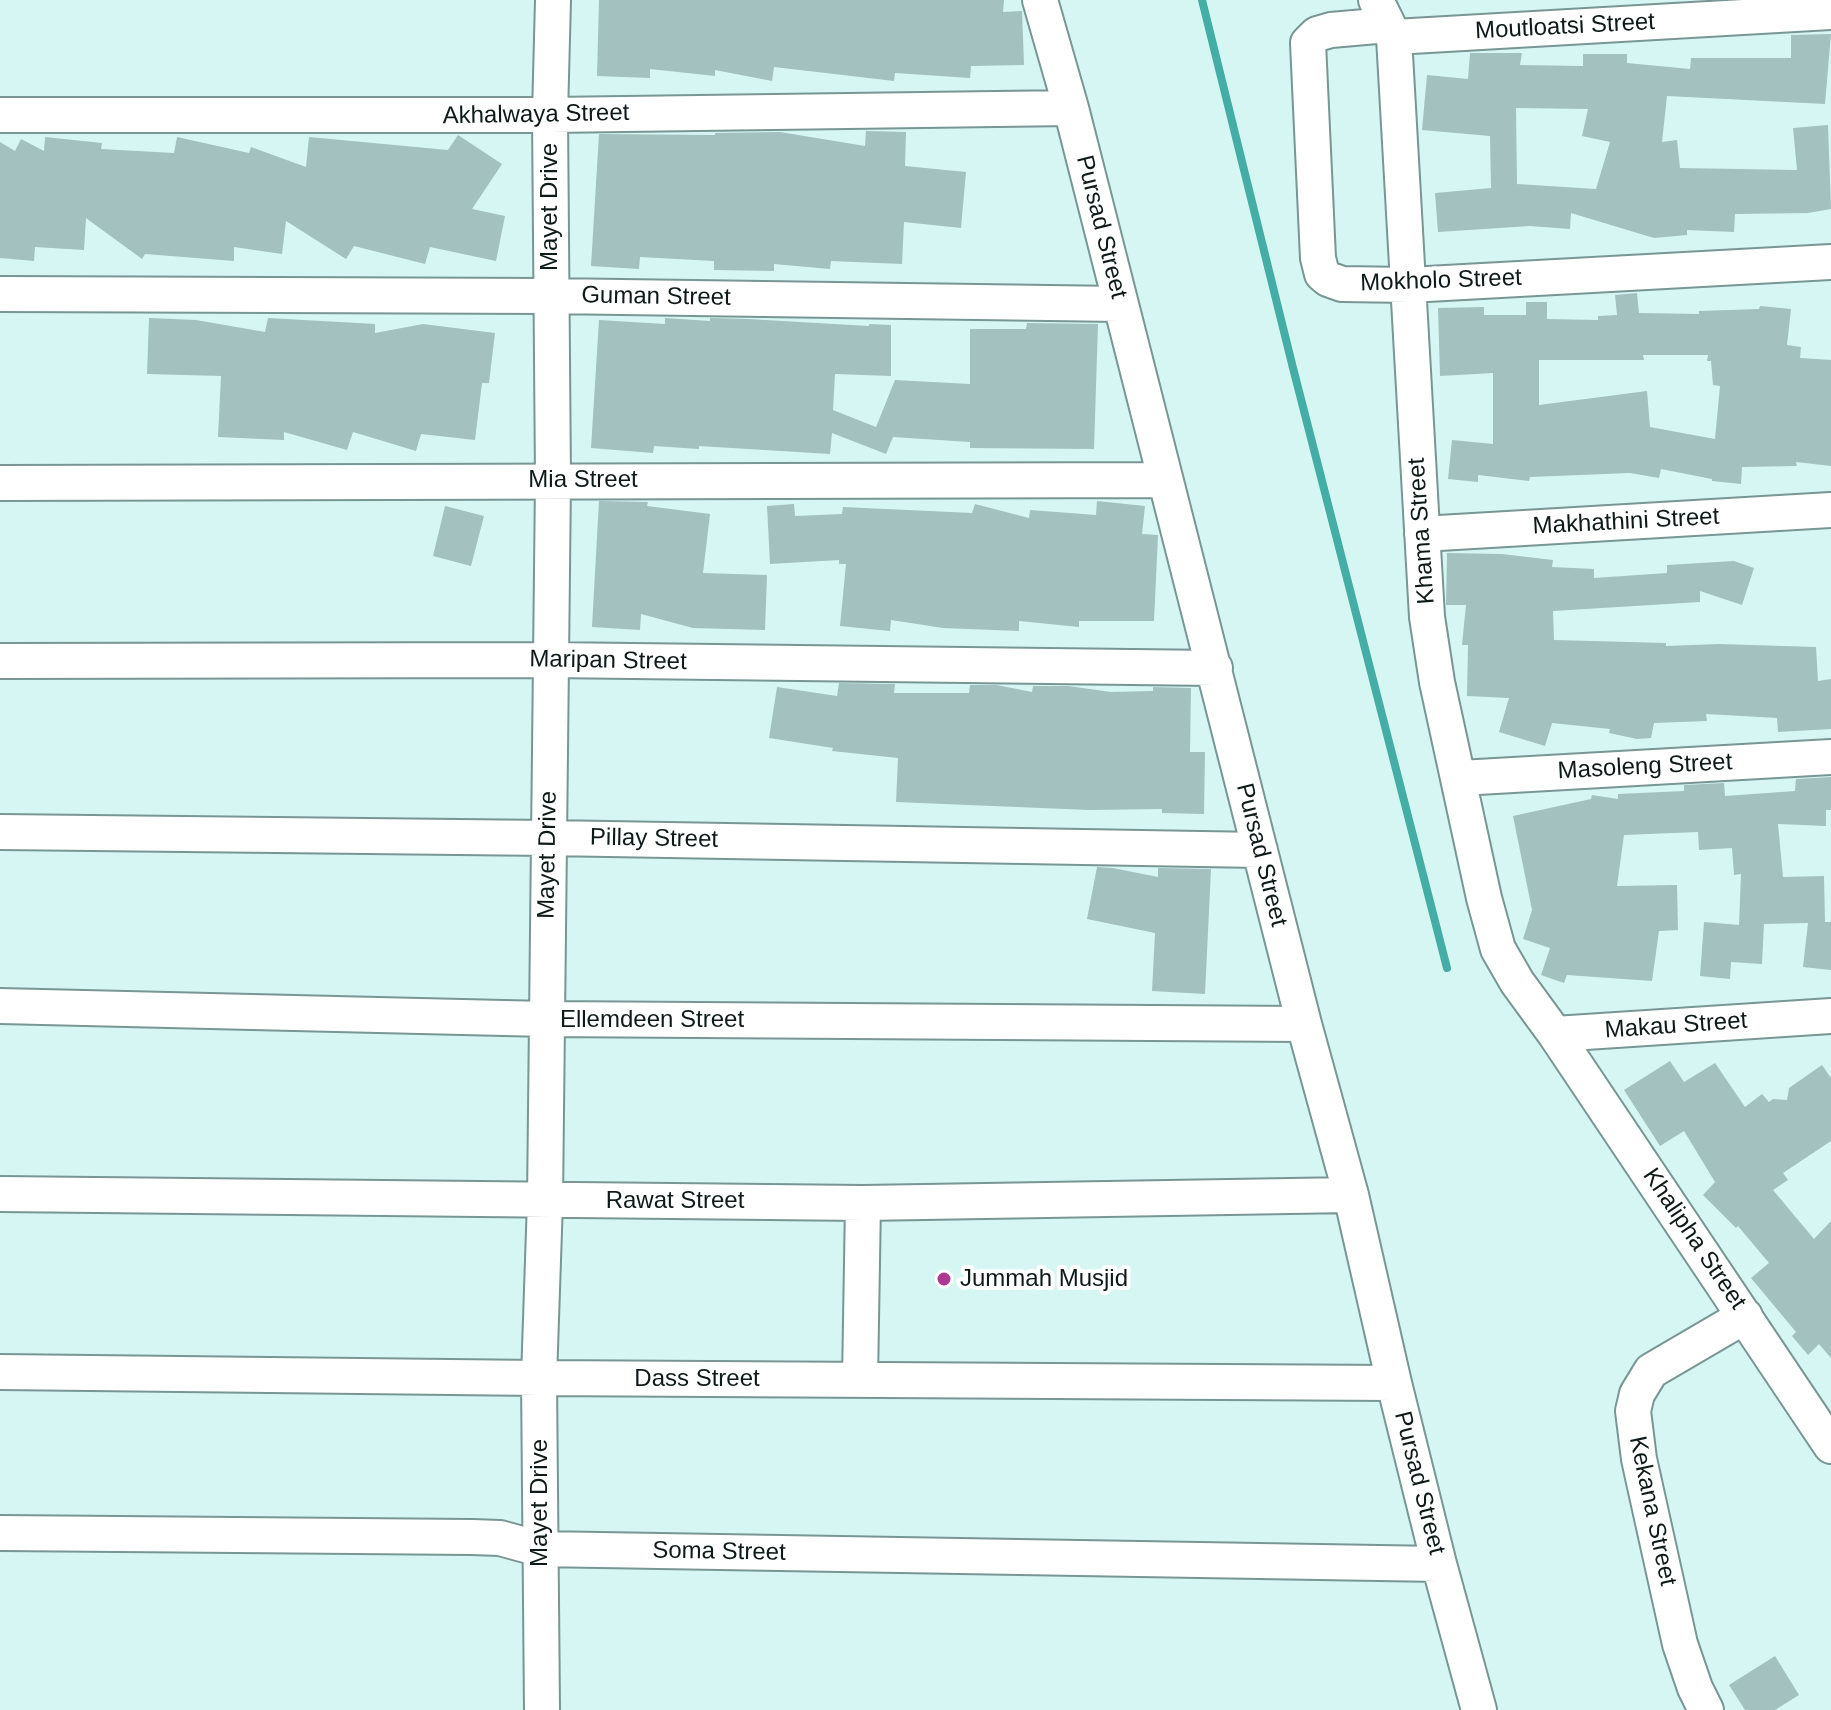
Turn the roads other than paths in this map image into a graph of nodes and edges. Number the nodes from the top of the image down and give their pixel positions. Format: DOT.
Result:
graph roads {
  1 [pos="553,0"];
  2 [pos="1040,0"];
  3 [pos="1831,12"];
  4 [pos="1386,21"];
  5 [pos="1071,108"];
  6 [pos="0,115"];
  7 [pos="550,115"];
  8 [pos="1831,262"];
  9 [pos="1409,285"];
  10 [pos="0,294"];
  11 [pos="550,296"];
  12 [pos="1120,304"];
  13 [pos="553,480"];
  14 [pos="1165,480"];
  15 [pos="0,483"];
  16 [pos="1831,510"];
  17 [pos="1422,534"];
  18 [pos="549,660"];
  19 [pos="0,661"];
  20 [pos="1215,668"];
  21 [pos="1831,757"];
  22 [pos="1460,778"];
  23 [pos="0,832"];
  24 [pos="549,838"];
  25 [pos="1260,850"];
  26 [pos="0,1006"];
  27 [pos="1831,1016"];
  28 [pos="546,1019"];
  29 [pos="1304,1024"];
  30 [pos="1555,1034"];
  31 [pos="0,1194"];
  32 [pos="1351,1195"];
  33 [pos="545,1201"];
  34 [pos="863,1203"];
  35 [pos="1745,1316"];
  36 [pos="0,1372"];
  37 [pos="539,1378"];
  38 [pos="860,1380"];
  39 [pos="1394,1383"];
  40 [pos="1831,1446"];
  41 [pos="0,1533"];
  42 [pos="540,1549"];
  43 [pos="1439,1564"];
  44 [pos="542,1710"];
  45 [pos="1479,1710"];
  46 [pos="1706,1710"];
  1 -- 7 [label="street, Mayet Drive"];
  2 -- 5 [label="street, Pursad Street"];
  3 -- 4 [label="street, Moutloatsi Street"];
  4 -- 9 [label="street, Khama Street"];
  4 -- 9 [label="street, Mokholo Street"];
  5 -- 7 [label="street, Akhalwaya Street"];
  5 -- 12 [label="street, Pursad Street"];
  6 -- 7 [label="street, Akhalwaya Street"];
  7 -- 11 [label="street, Mayet Drive"];
  8 -- 9 [label="street, Mokholo Street"];
  9 -- 17 [label="street, Khama Street"];
  10 -- 11 [label="street, Guman Street"];
  11 -- 12 [label="street, Guman Street"];
  11 -- 13 [label="street, Mayet Drive"];
  12 -- 14 [label="street, Pursad Street"];
  13 -- 14 [label="street, Mia Street"];
  13 -- 15 [label="street, Mia Street"];
  13 -- 18 [label="street, Mayet Drive"];
  14 -- 20 [label="street, Pursad Street"];
  16 -- 17 [label="street, Makhathini Street"];
  17 -- 22 [label="street, Khama Street"];
  18 -- 19 [label="street, Maripan Street"];
  18 -- 20 [label="street, Maripan Street"];
  18 -- 24 [label="street, Mayet Drive"];
  20 -- 25 [label="street, Pursad Street"];
  21 -- 22 [label="street, Masoleng Street"];
  22 -- 30 [label="street, Khama Street"];
  23 -- 24 [label="street, Pillay Street"];
  24 -- 25 [label="street, Pillay Street"];
  24 -- 28 [label="street, Mayet Drive"];
  25 -- 29 [label="street, Pursad Street"];
  26 -- 28 [label="street, Ellemdeen Street"];
  27 -- 30 [label="street, Makau Street"];
  28 -- 29 [label="street, Ellemdeen Street"];
  28 -- 33 [label="street, Mayet Drive"];
  29 -- 32 [label="street, Pursad Street"];
  30 -- 35 [label="street, Khalipha Street"];
  31 -- 33 [label="street, Rawat Street"];
  32 -- 34 [label="street, Rawat Street"];
  32 -- 39 [label="street, Pursad Street"];
  33 -- 34 [label="street, Rawat Street"];
  33 -- 37 [label="street, Mayet Drive"];
  34 -- 38 [label="street"];
  35 -- 40 [label="street, Khalipha Street"];
  35 -- 46 [label="street, Kekana Street"];
  36 -- 37 [label="street, Dass Street"];
  37 -- 38 [label="street, Dass Street"];
  37 -- 42 [label="street, Mayet Drive"];
  38 -- 39 [label="street, Dass Street"];
  39 -- 43 [label="street, Pursad Street"];
  41 -- 42 [label="street, Soma Street"];
  42 -- 43 [label="street, Soma Street"];
  42 -- 44 [label="street, Mayet Drive"];
  43 -- 45 [label="street, Pursad Street"];
}
